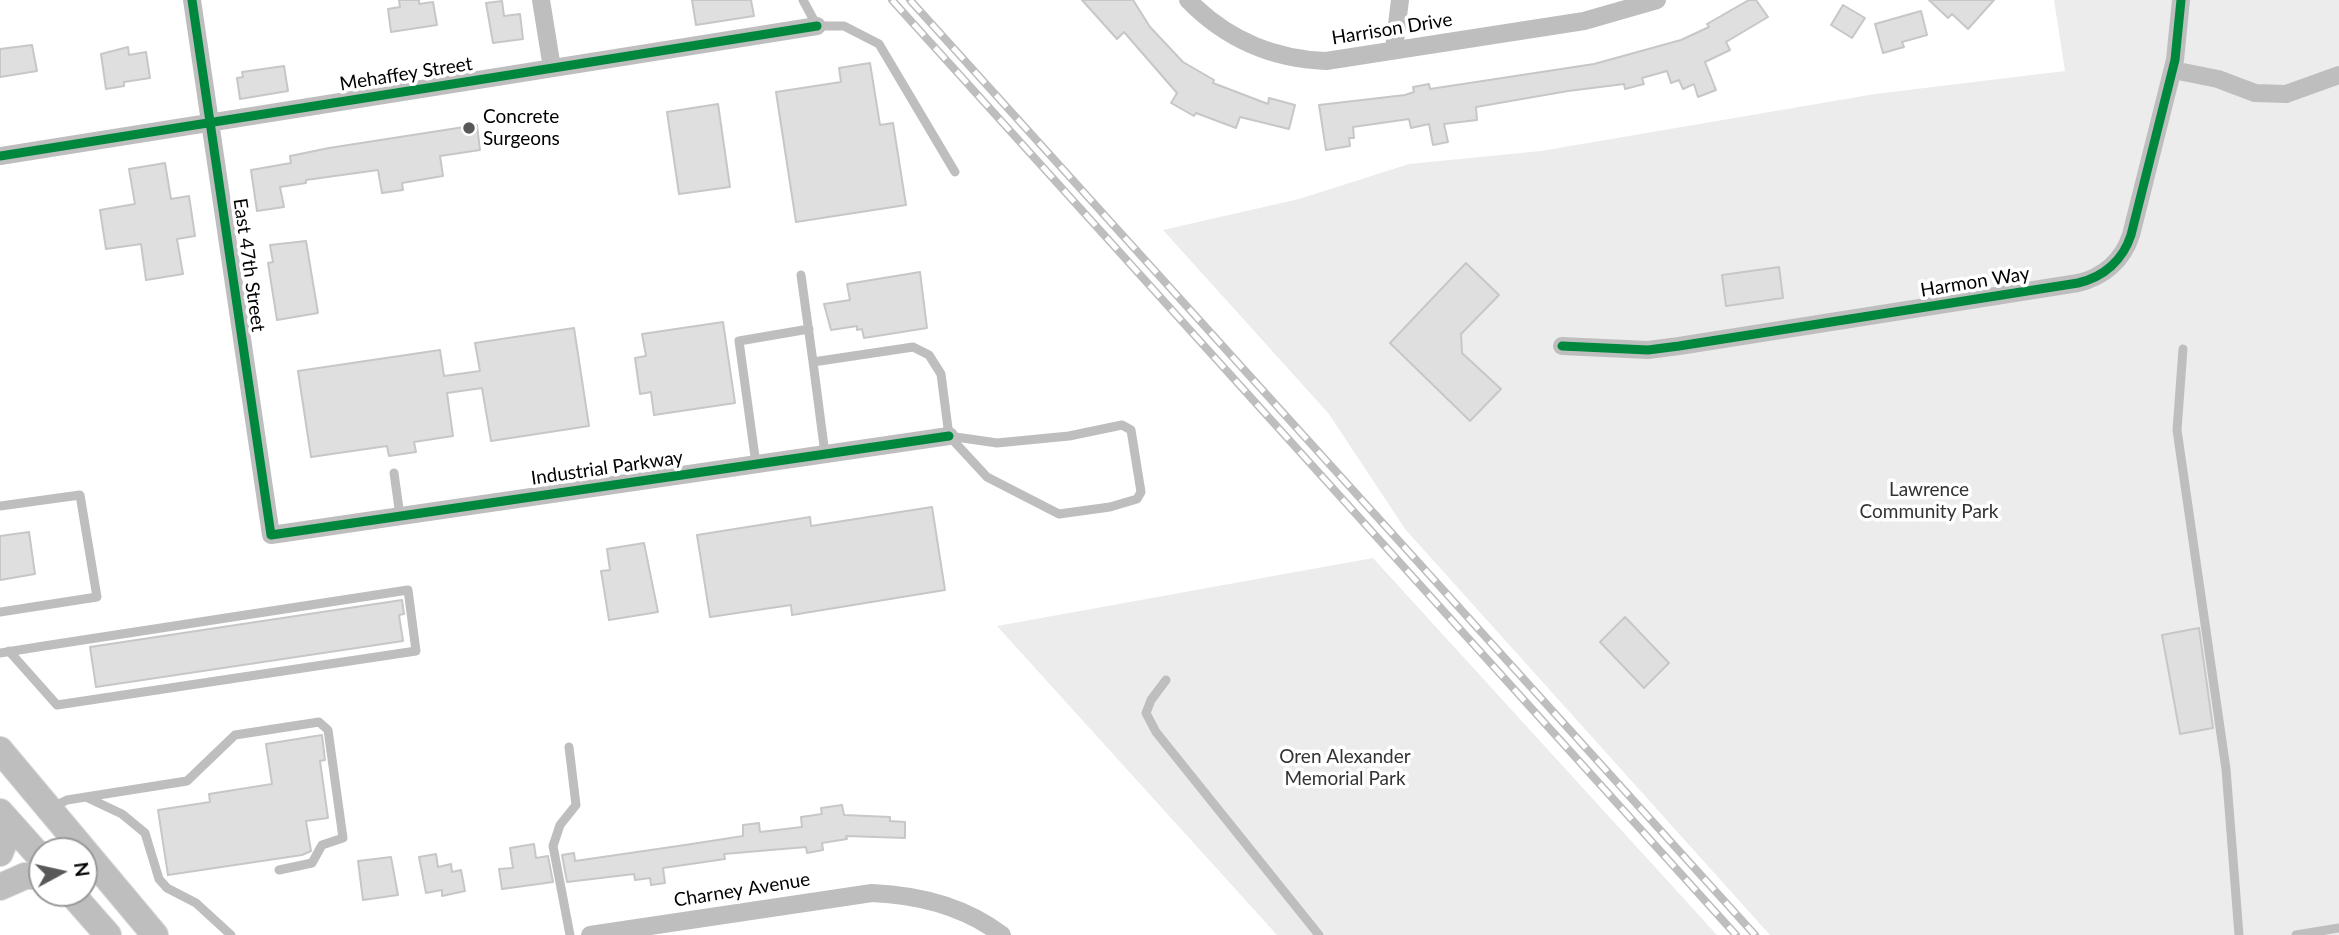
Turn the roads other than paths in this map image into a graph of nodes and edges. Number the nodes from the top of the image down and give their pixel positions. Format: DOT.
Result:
graph roads {
  1 [pos="192,0"];
  2 [pos="541,0"];
  3 [pos="803,0"];
  4 [pos="1188,0"];
  5 [pos="1400,0"];
  6 [pos="1657,0"];
  7 [pos="2181,0"];
  8 [pos="817,26"];
  9 [pos="1394,49"];
  10 [pos="552,68"];
  11 [pos="2173,70"];
  12 [pos="2339,75"];
  13 [pos="211,124"];
  14 [pos="0,156"];
  15 [pos="955,172"];
  16 [pos="801,275"];
  17 [pos="808,328"];
  18 [pos="1562,346"];
  19 [pos="2183,349"];
  20 [pos="813,362"];
  21 [pos="948,436"];
  22 [pos="825,454"];
  23 [pos="755,464"];
  24 [pos="394,473"];
  25 [pos="0,506"];
  26 [pos="400,516"];
  27 [pos="271,535"];
  28 [pos="0,612"];
  29 [pos="5,652"];
  30 [pos="1166,680"];
  31 [pos="569,747"];
  32 [pos="0,750"];
  33 [pos="86,797"];
  34 [pos="50,809"];
  35 [pos="6,818"];
  36 [pos="28,843"];
  37 [pos="0,853"];
  38 [pos="279,870"];
  39 [pos="28,876"];
  40 [pos="0,887"];
  41 [pos="83,907"];
  42 [pos="2339,928"];
  43 [pos="108,935"];
  44 [pos="155,935"];
  45 [pos="231,935"];
  46 [pos="570,935"];
  47 [pos="590,935"];
  48 [pos="1002,935"];
  49 [pos="1320,935"];
  50 [pos="2239,935"];
  51 [pos="2297,935"];
  1 -- 13 [label="street, East 47th Street"];
  2 -- 10 [label="street"];
  3 -- 8 [label="lane"];
  4 -- 9 [label="street, Harrison Drive"];
  5 -- 9 [label="street"];
  6 -- 9 [label="street, Harrison Drive"];
  7 -- 11 [label="street, Harmon Way"];
  8 -- 10 [label="street, Mehaffey Street"];
  8 -- 15 [label="lane"];
  10 -- 13 [label="street, Mehaffey Street"];
  11 -- 12 [label="street"];
  11 -- 18 [label="street, Harmon Way"];
  13 -- 14 [label="street, Mehaffey Street"];
  13 -- 27 [label="street, East 47th Street"];
  16 -- 17 [label="lane"];
  17 -- 20 [label="lane"];
  17 -- 23 [label="lane"];
  19 -- 50 [label="lane"];
  20 -- 21 [label="lane"];
  20 -- 22 [label="lane"];
  21 -- 21 [label="lane"];
  21 -- 22 [label="street, Industrial Parkway"];
  22 -- 23 [label="street, Industrial Parkway"];
  23 -- 26 [label="street, Industrial Parkway"];
  24 -- 26 [label="lane"];
  25 -- 28 [label="lane"];
  26 -- 27 [label="street, Industrial Parkway"];
  29 -- 29 [label="lane"];
  30 -- 49 [label="lane"];
  31 -- 46 [label="lane"];
  32 -- 34 [label="main road"];
  33 -- 34 [label="lane"];
  33 -- 38 [label="lane"];
  33 -- 45 [label="lane"];
  34 -- 44 [label="main road"];
  35 -- 36 [label="main road"];
  35 -- 37 [label="main road"];
  39 -- 40 [label="main road"];
  41 -- 43 [label="main road"];
  42 -- 51 [label="lane"];
  47 -- 48 [label="street, Charney Avenue"];
}
